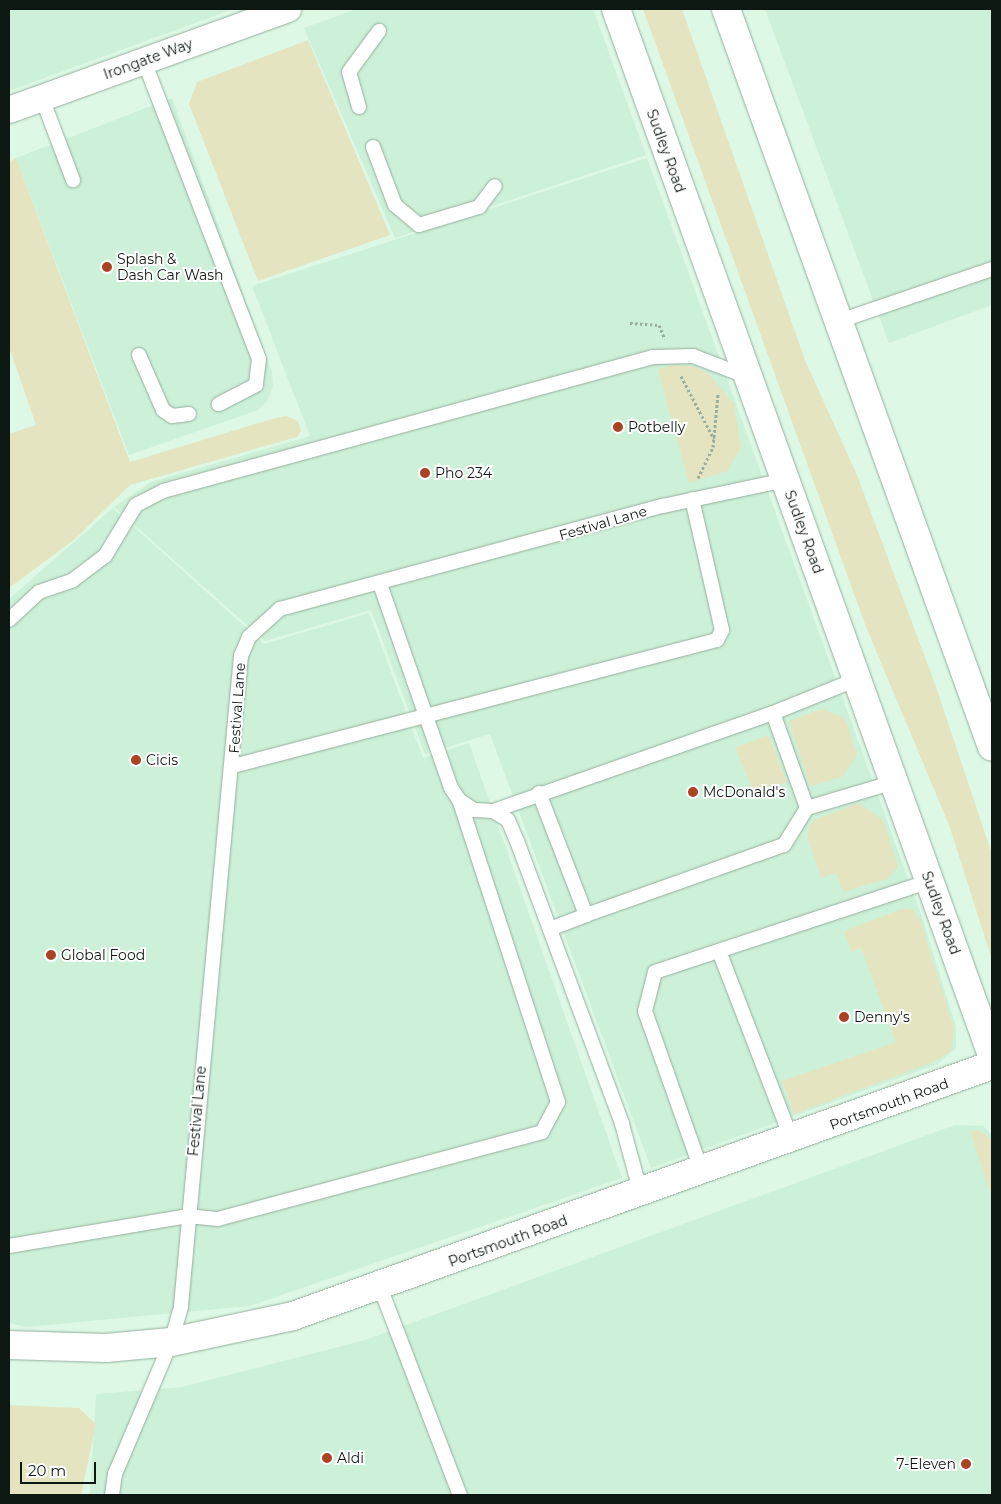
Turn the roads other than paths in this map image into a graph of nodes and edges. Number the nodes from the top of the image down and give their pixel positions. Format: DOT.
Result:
graph roads {
  1 [pos="616,9"];
  2 [pos="726,9"];
  3 [pos="272,11"];
  4 [pos="379,31"];
  5 [pos="144,61"];
  6 [pos="42,98"];
  7 [pos="359,107"];
  8 [pos="9,110"];
  9 [pos="373,147"];
  10 [pos="72,180"];
  11 [pos="495,186"];
  12 [pos="992,269"];
  13 [pos="839,321"];
  14 [pos="138,355"];
  15 [pos="748,377"];
  16 [pos="220,404"];
  17 [pos="189,414"];
  18 [pos="785,480"];
  19 [pos="692,500"];
  20 [pos="380,584"];
  21 [pos="9,620"];
  22 [pos="857,679"];
  23 [pos="773,713"];
  24 [pos="425,715"];
  25 [pos="992,747"];
  26 [pos="233,766"];
  27 [pos="894,782"];
  28 [pos="539,793"];
  29 [pos="459,800"];
  30 [pos="807,808"];
  31 [pos="493,812"];
  32 [pos="930,881"];
  33 [pos="586,915"];
  34 [pos="550,928"];
  35 [pos="719,951"];
  36 [pos="992,1055"];
  37 [pos="992,1066"];
  38 [pos="792,1140"];
  39 [pos="702,1172"];
  40 [pos="641,1194"];
  41 [pos="188,1216"];
  42 [pos="9,1246"];
  43 [pos="380,1287"];
  44 [pos="171,1342"];
  45 [pos="9,1345"];
  46 [pos="112,1495"];
  47 [pos="460,1495"];
  1 -- 15 [label="main road, Sudley Road"];
  2 -- 13 [label="main road"];
  3 -- 5 [label="street, Irongate Way"];
  4 -- 7 [label="lane"];
  5 -- 6 [label="street, Irongate Way"];
  5 -- 16 [label="lane"];
  6 -- 8 [label="street, Irongate Way"];
  6 -- 10 [label="lane"];
  9 -- 11 [label="lane"];
  12 -- 13 [label="lane"];
  13 -- 25 [label="main road"];
  14 -- 17 [label="lane"];
  15 -- 18 [label="main road, Sudley Road"];
  15 -- 21 [label="lane"];
  18 -- 19 [label="lane, Festival Lane"];
  18 -- 22 [label="main road, Sudley Road"];
  19 -- 20 [label="lane, Festival Lane"];
  19 -- 24 [label="lane"];
  20 -- 24 [label="lane"];
  20 -- 26 [label="lane, Festival Lane"];
  22 -- 23 [label="lane"];
  22 -- 27 [label="main road, Sudley Road"];
  23 -- 28 [label="lane"];
  23 -- 30 [label="lane"];
  24 -- 26 [label="lane"];
  24 -- 29 [label="lane"];
  26 -- 41 [label="lane, Festival Lane"];
  27 -- 30 [label="lane"];
  27 -- 32 [label="main road, Sudley Road"];
  28 -- 31 [label="lane"];
  28 -- 33 [label="lane"];
  29 -- 31 [label="lane"];
  29 -- 41 [label="lane"];
  30 -- 33 [label="lane"];
  31 -- 34 [label="lane"];
  32 -- 35 [label="lane"];
  32 -- 36 [label="main road, Sudley Road"];
  33 -- 34 [label="lane"];
  34 -- 40 [label="lane"];
  35 -- 38 [label="lane"];
  35 -- 39 [label="lane"];
  37 -- 38 [label="main road, Portsmouth Road"];
  38 -- 39 [label="main road, Portsmouth Road"];
  39 -- 40 [label="main road, Portsmouth Road"];
  40 -- 43 [label="main road, Portsmouth Road"];
  41 -- 42 [label="lane"];
  41 -- 44 [label="lane, Festival Lane"];
  43 -- 44 [label="main road, Portsmouth Road"];
  43 -- 47 [label="lane"];
  44 -- 45 [label="main road, Portsmouth Road"];
  44 -- 46 [label="lane, Festival Lane"];
}
